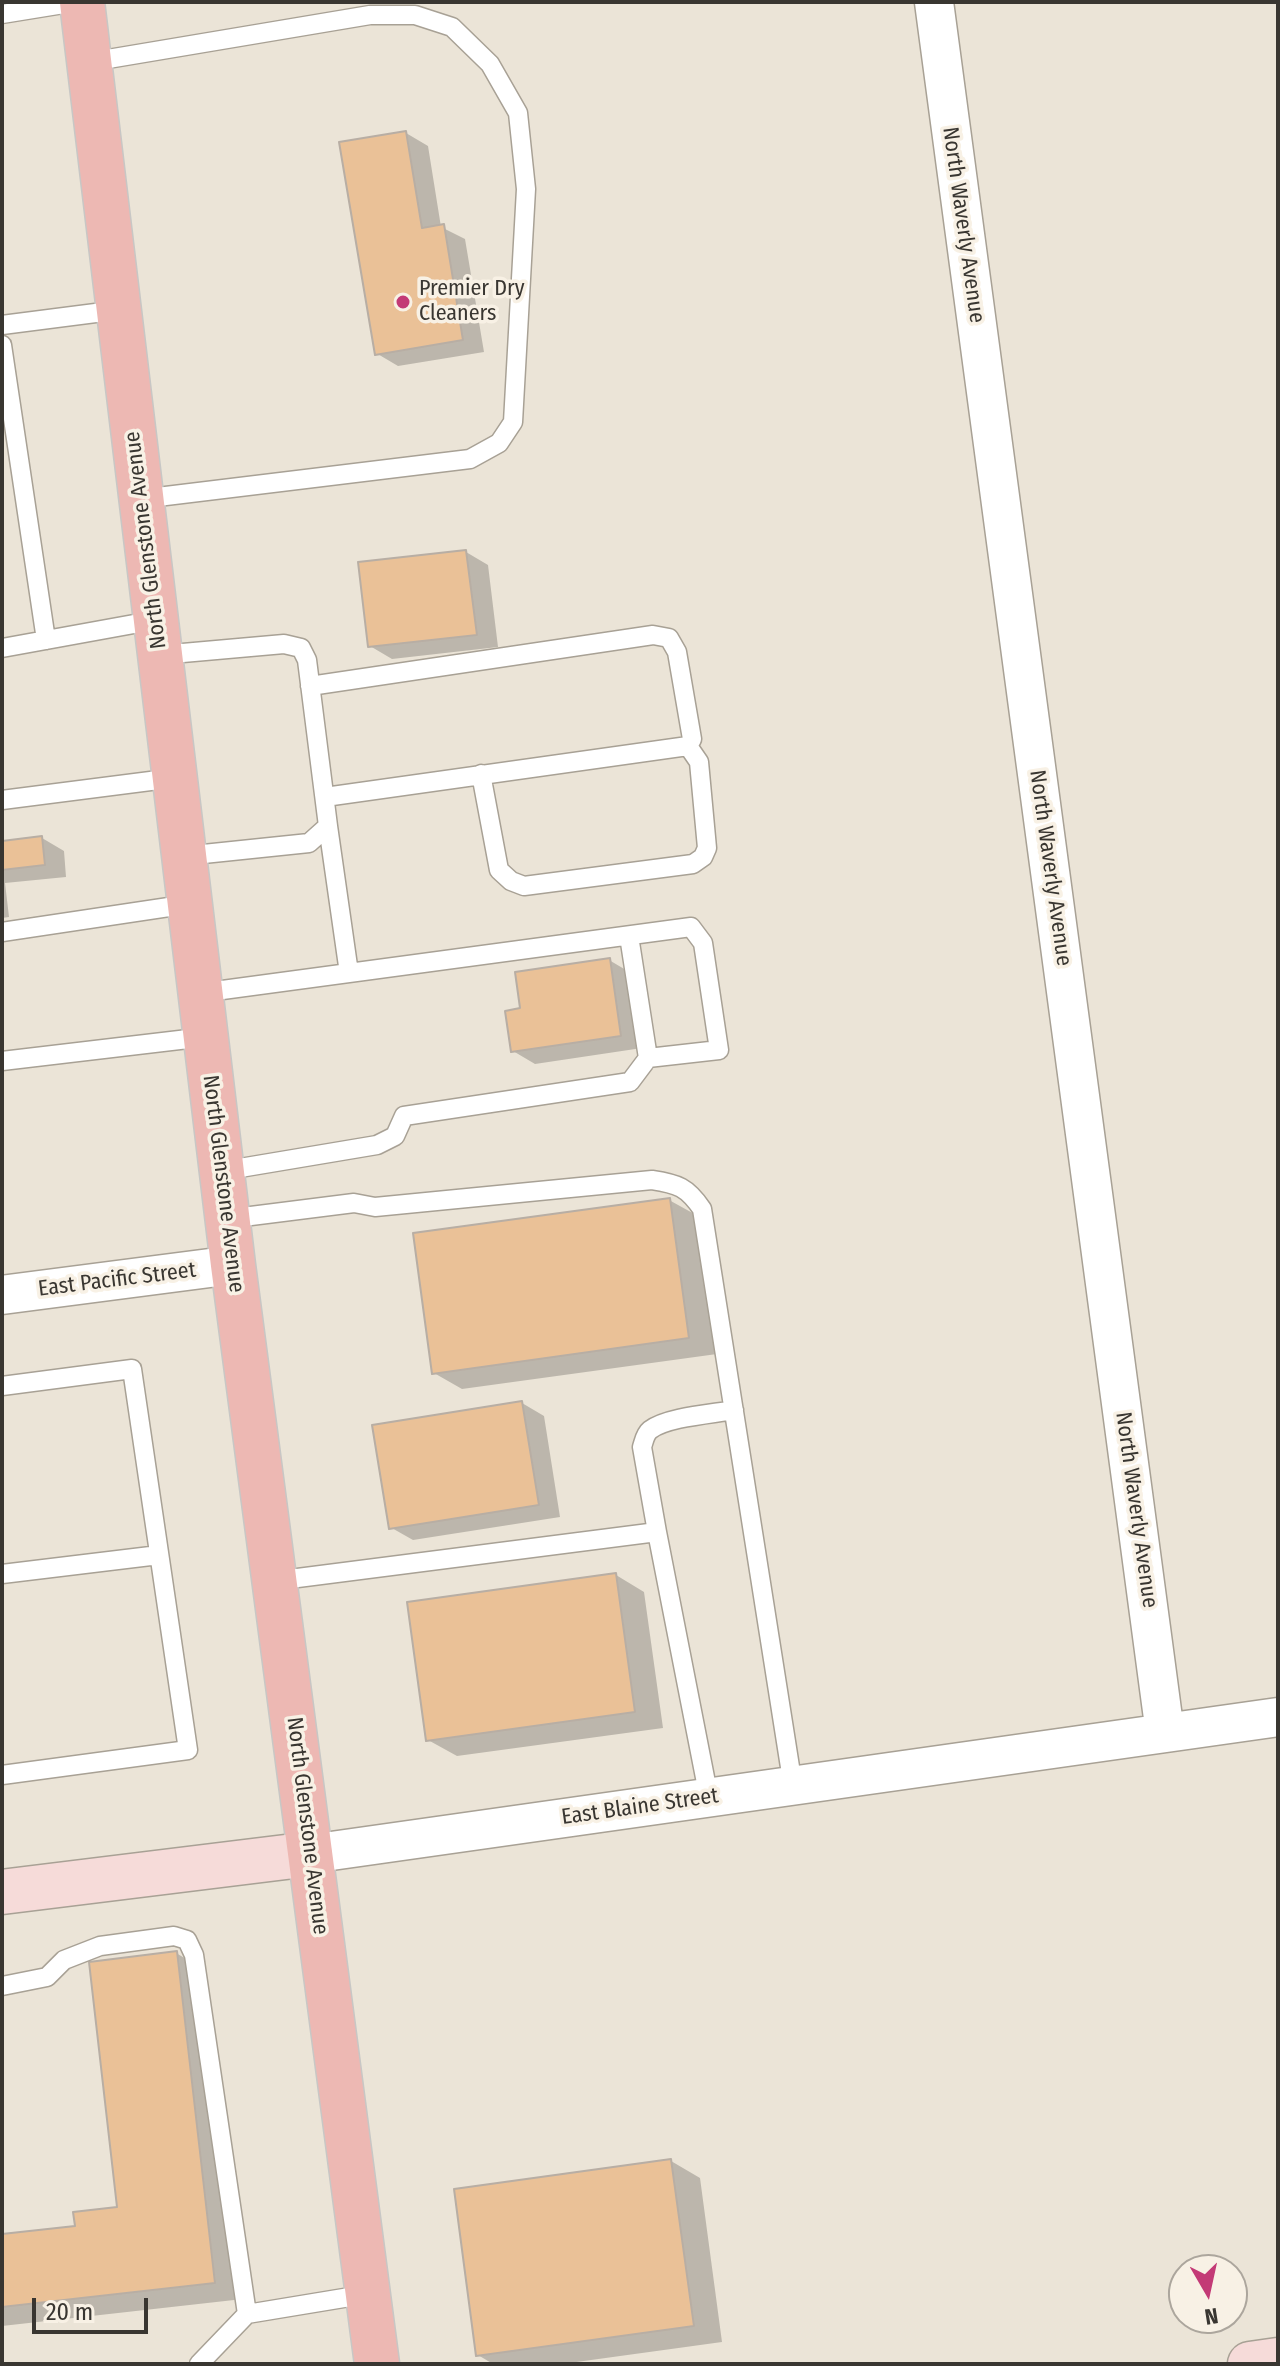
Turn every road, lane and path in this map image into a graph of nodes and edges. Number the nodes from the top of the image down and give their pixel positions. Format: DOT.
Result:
graph roads {
  1 [pos="76,2"];
  2 [pos="82,2"];
  3 [pos="934,2"];
  4 [pos="2,14"];
  5 [pos="90,62"];
  6 [pos="119,310"];
  7 [pos="2,325"];
  8 [pos="2,345"];
  9 [pos="4,380"];
  10 [pos="8,430"];
  11 [pos="141,499"];
  12 [pos="158,637"];
  13 [pos="46,640"];
  14 [pos="2,648"];
  15 [pos="310,686"];
  16 [pos="688,746"];
  17 [pos="481,774"];
  18 [pos="174,778"];
  19 [pos="325,797"];
  20 [pos="2,800"];
  21 [pos="328,826"];
  22 [pos="184,856"];
  23 [pos="189,904"];
  24 [pos="2,932"];
  25 [pos="629,936"];
  26 [pos="349,973"];
  27 [pos="200,993"];
  28 [pos="205,1037"];
  29 [pos="648,1058"];
  30 [pos="2,1061"];
  31 [pos="222,1171"];
  32 [pos="227,1219"];
  33 [pos="233,1265"];
  34 [pos="2,1295"];
  35 [pos="2,1386"];
  36 [pos="734,1410"];
  37 [pos="657,1532"];
  38 [pos="159,1555"];
  39 [pos="2,1574"];
  40 [pos="274,1581"];
  41 [pos="1278,1717"];
  42 [pos="1165,1733"];
  43 [pos="2,1775"];
  44 [pos="793,1786"];
  45 [pos="709,1798"];
  46 [pos="310,1854"];
  47 [pos="2,1892"];
  48 [pos="2,1986"];
  49 [pos="368,2294"];
  50 [pos="247,2314"];
  51 [pos="1278,2360"];
  52 [pos="199,2364"];
  53 [pos="377,2364"];
  54 [pos="1250,2364"];
  1 -- 4 [label="lane"];
  2 -- 5 [label="main road, North Glenstone Avenue"];
  3 -- 42 [label="street, North Waverly Avenue"];
  5 -- 6 [label="main road, North Glenstone Avenue"];
  5 -- 11 [label="lane"];
  6 -- 7 [label="lane"];
  6 -- 11 [label="main road, North Glenstone Avenue"];
  8 -- 9 [label="lane"];
  9 -- 10 [label="lane"];
  10 -- 13 [label="lane"];
  11 -- 12 [label="main road, North Glenstone Avenue"];
  12 -- 13 [label="lane"];
  12 -- 15 [label="lane"];
  12 -- 18 [label="main road, North Glenstone Avenue"];
  13 -- 14 [label="lane"];
  15 -- 16 [label="lane"];
  15 -- 19 [label="lane"];
  16 -- 17 [label="lane"];
  16 -- 17 [label="lane"];
  17 -- 19 [label="lane"];
  18 -- 20 [label="lane"];
  18 -- 22 [label="main road, North Glenstone Avenue"];
  19 -- 21 [label="lane"];
  21 -- 22 [label="lane"];
  21 -- 26 [label="lane"];
  22 -- 23 [label="main road, North Glenstone Avenue"];
  23 -- 24 [label="lane"];
  23 -- 27 [label="main road, North Glenstone Avenue"];
  25 -- 26 [label="lane"];
  25 -- 29 [label="lane"];
  25 -- 29 [label="lane"];
  26 -- 27 [label="lane"];
  27 -- 28 [label="main road, North Glenstone Avenue"];
  28 -- 30 [label="lane"];
  28 -- 31 [label="main road, North Glenstone Avenue"];
  29 -- 31 [label="lane"];
  31 -- 32 [label="main road, North Glenstone Avenue"];
  32 -- 33 [label="main road, North Glenstone Avenue"];
  32 -- 36 [label="lane"];
  33 -- 34 [label="street, East Pacific Street"];
  33 -- 40 [label="main road, North Glenstone Avenue"];
  35 -- 38 [label="lane"];
  36 -- 37 [label="lane"];
  36 -- 44 [label="lane"];
  37 -- 40 [label="lane"];
  37 -- 45 [label="lane"];
  38 -- 39 [label="lane"];
  38 -- 43 [label="lane"];
  40 -- 46 [label="main road, North Glenstone Avenue"];
  41 -- 42 [label="street, East Blaine Street"];
  42 -- 44 [label="street, East Blaine Street"];
  44 -- 45 [label="street, East Blaine Street"];
  45 -- 46 [label="street, East Blaine Street"];
  46 -- 47 [label="street, East Blaine Street"];
  46 -- 49 [label="main road, North Glenstone Avenue"];
  48 -- 50 [label="lane"];
  49 -- 50 [label="lane"];
  49 -- 53 [label="main road, North Glenstone Avenue"];
  50 -- 52 [label="lane"];
  51 -- 54 [label="street"];
}
